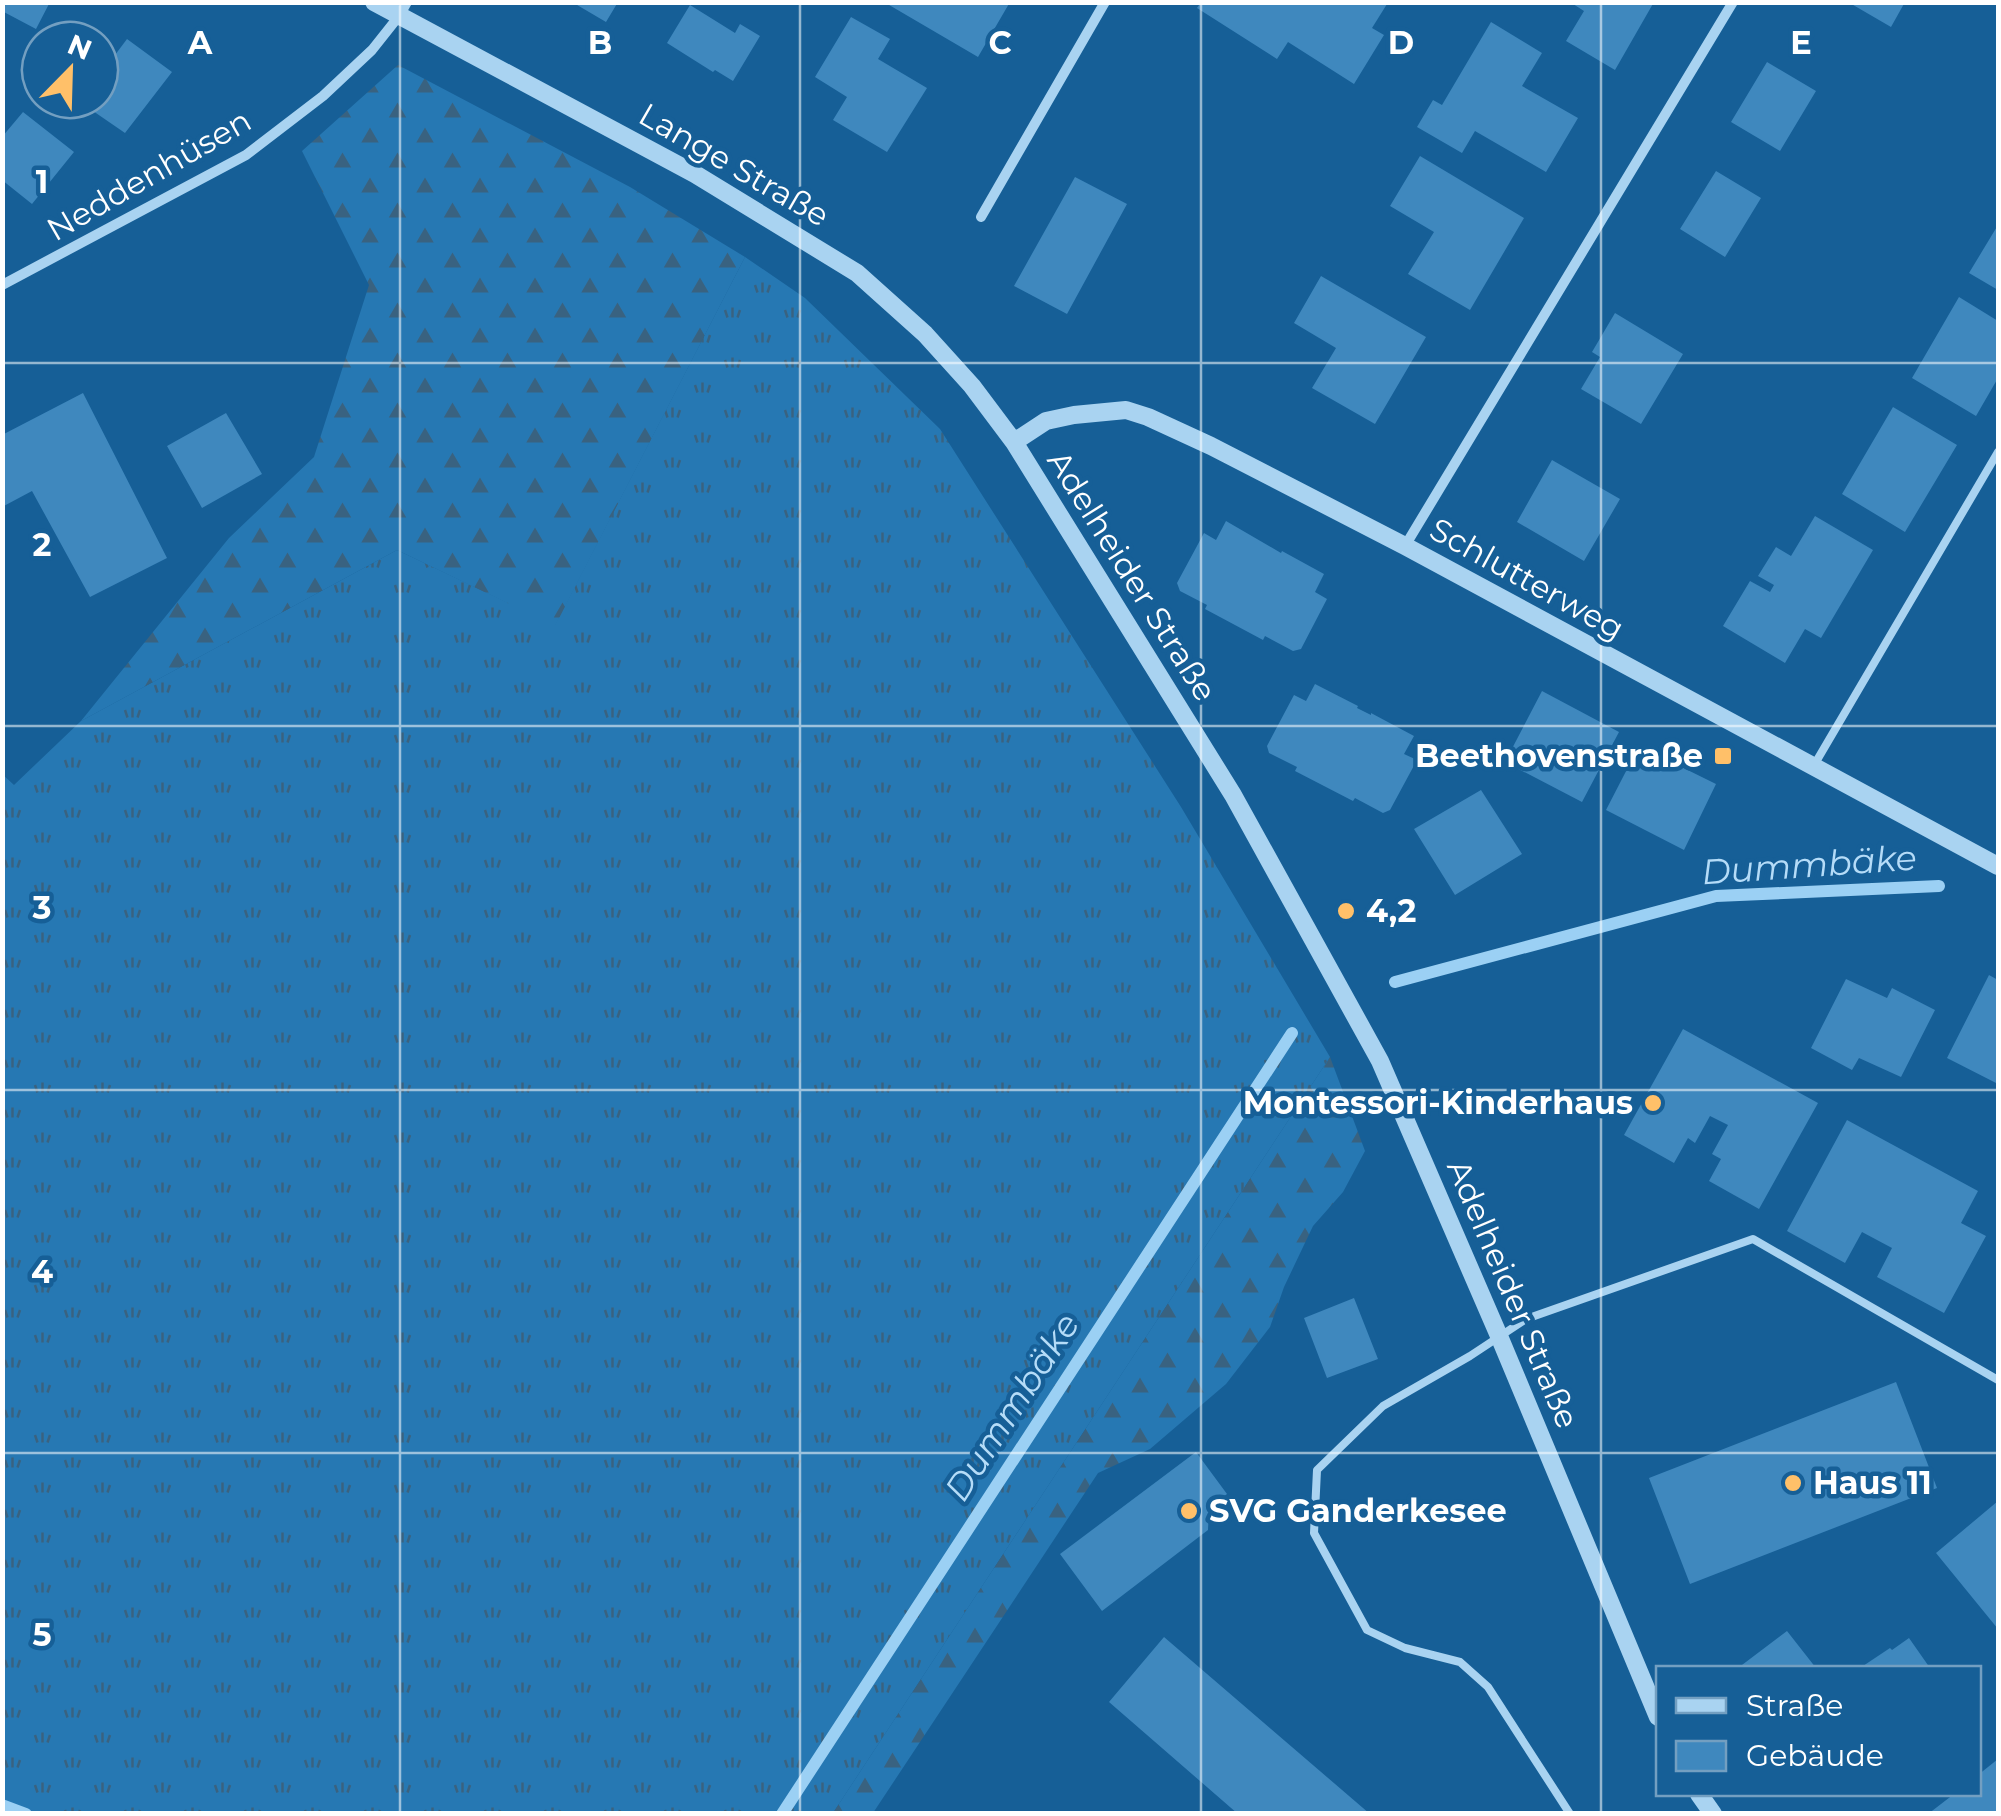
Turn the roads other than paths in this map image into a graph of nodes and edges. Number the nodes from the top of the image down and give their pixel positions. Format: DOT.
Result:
graph roads {
  1 [pos="374,2"];
  2 [pos="1104,2"];
  3 [pos="1733,2"];
  4 [pos="403,9"];
  5 [pos="981,217"];
  6 [pos="2,285"];
  7 [pos="1014,442"];
  8 [pos="1998,452"];
  9 [pos="1404,546"];
  10 [pos="1813,768"];
  11 [pos="1998,866"];
  12 [pos="1499,1336"];
  13 [pos="1998,1380"];
  14 [pos="1656,1712"];
  15 [pos="1570,1814"];
  1 -- 4 [label="street, Lange Straße"];
  2 -- 5 [label="street"];
  3 -- 9 [label="street"];
  4 -- 6 [label="street, Neddenhüsen"];
  4 -- 7 [label="street, Lange Straße"];
  7 -- 9 [label="street, Schlutterweg"];
  7 -- 12 [label="street, Adelheider Straße"];
  8 -- 10 [label="lane"];
  9 -- 10 [label="street, Schlutterweg"];
  10 -- 11 [label="street, Schlutterweg"];
  12 -- 13 [label="lane"];
  12 -- 14 [label="street, Adelheider Straße"];
  12 -- 15 [label="lane"];
}
